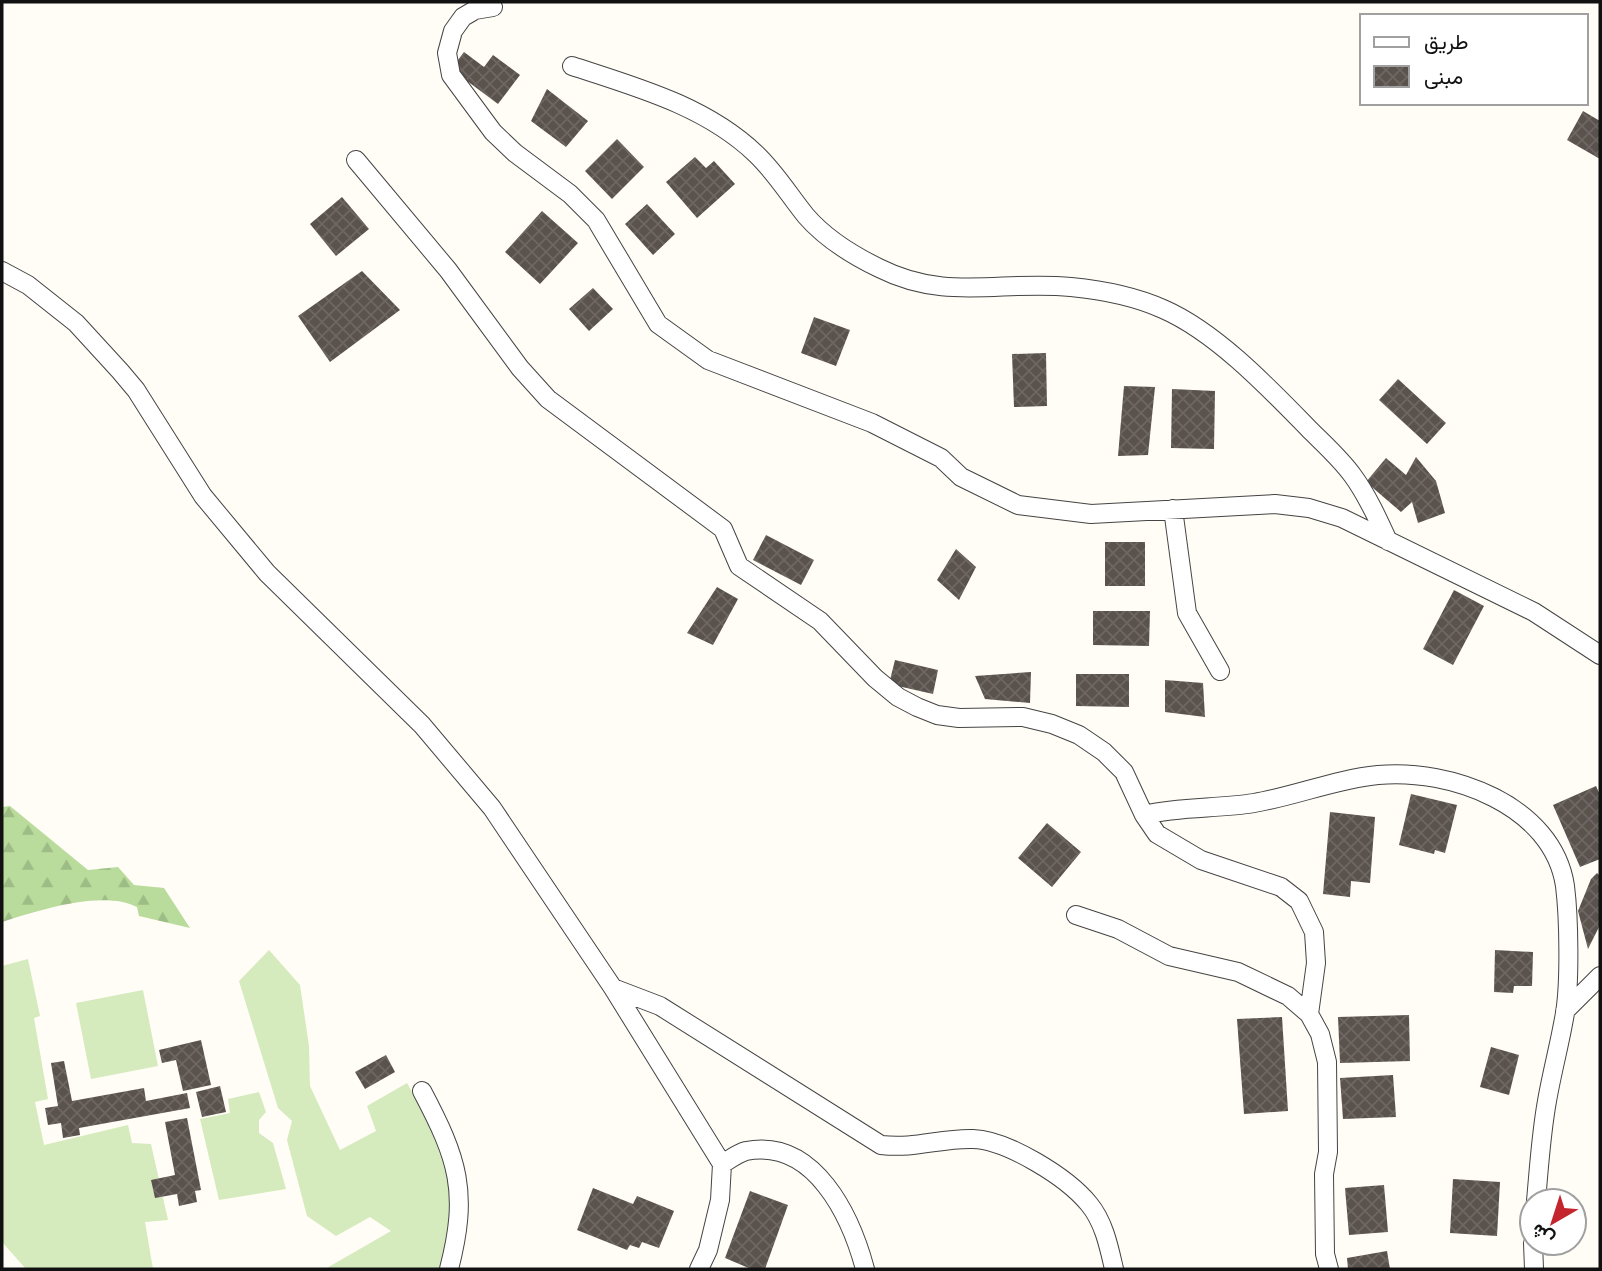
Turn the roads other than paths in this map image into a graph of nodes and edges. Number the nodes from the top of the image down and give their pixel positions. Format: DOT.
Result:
graph roads {
  1 [pos="494,7"];
  2 [pos="572,66"];
  3 [pos="356,160"];
  4 [pos="2,271"];
  5 [pos="1173,509"];
  6 [pos="1388,541"];
  7 [pos="1600,655"];
  8 [pos="1220,671"];
  9 [pos="1144,816"];
  10 [pos="1076,915"];
  11 [pos="1600,976"];
  12 [pos="613,989"];
  13 [pos="1565,1010"];
  14 [pos="1309,1014"];
  15 [pos="422,1091"];
  16 [pos="722,1164"];
  17 [pos="1537,1187"];
  18 [pos="449,1269"];
  19 [pos="699,1269"];
  20 [pos="865,1269"];
  21 [pos="1114,1269"];
  22 [pos="1329,1269"];
  1 -- 5 [label="street"];
  2 -- 6 [label="street"];
  3 -- 9 [label="street"];
  4 -- 12 [label="street"];
  5 -- 6 [label="street"];
  5 -- 8 [label="street"];
  6 -- 7 [label="street"];
  9 -- 13 [label="street"];
  9 -- 14 [label="street"];
  10 -- 14 [label="street"];
  11 -- 13 [label="street"];
  12 -- 16 [label="street"];
  12 -- 21 [label="street"];
  13 -- 17 [label="street"];
  14 -- 22 [label="street"];
  15 -- 18 [label="street"];
  16 -- 19 [label="street"];
  16 -- 20 [label="street"];
}
